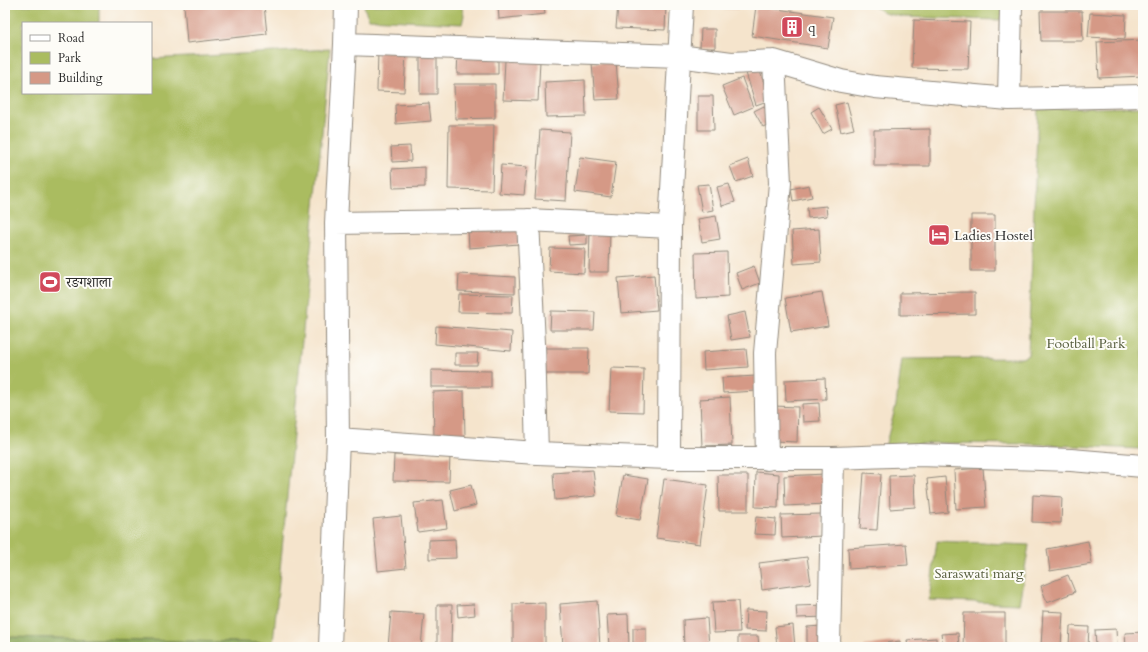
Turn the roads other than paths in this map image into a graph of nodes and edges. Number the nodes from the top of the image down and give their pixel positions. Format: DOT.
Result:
graph roads {
  1 [pos="346,5"];
  2 [pos="682,5"];
  3 [pos="1011,5"];
  4 [pos="345,44"];
  5 [pos="679,56"];
  6 [pos="774,61"];
  7 [pos="1143,96"];
  8 [pos="1009,99"];
  9 [pos="528,220"];
  10 [pos="336,223"];
  11 [pos="670,227"];
  12 [pos="338,439"];
  13 [pos="537,453"];
  14 [pos="668,458"];
  15 [pos="833,458"];
  16 [pos="767,459"];
  17 [pos="1143,466"];
  18 [pos="330,647"];
  19 [pos="829,647"];
  1 -- 4 [label="street"];
  2 -- 5 [label="street"];
  3 -- 8 [label="street"];
  4 -- 5 [label="street"];
  4 -- 10 [label="street"];
  5 -- 6 [label="street"];
  5 -- 11 [label="street"];
  6 -- 8 [label="street"];
  6 -- 16 [label="street"];
  7 -- 8 [label="street"];
  9 -- 10 [label="street"];
  9 -- 11 [label="street"];
  9 -- 13 [label="street"];
  10 -- 12 [label="street"];
  11 -- 14 [label="street"];
  12 -- 13 [label="street"];
  12 -- 18 [label="street"];
  13 -- 14 [label="street"];
  14 -- 16 [label="street"];
  15 -- 16 [label="street"];
  15 -- 17 [label="street"];
  15 -- 19 [label="street"];
}
